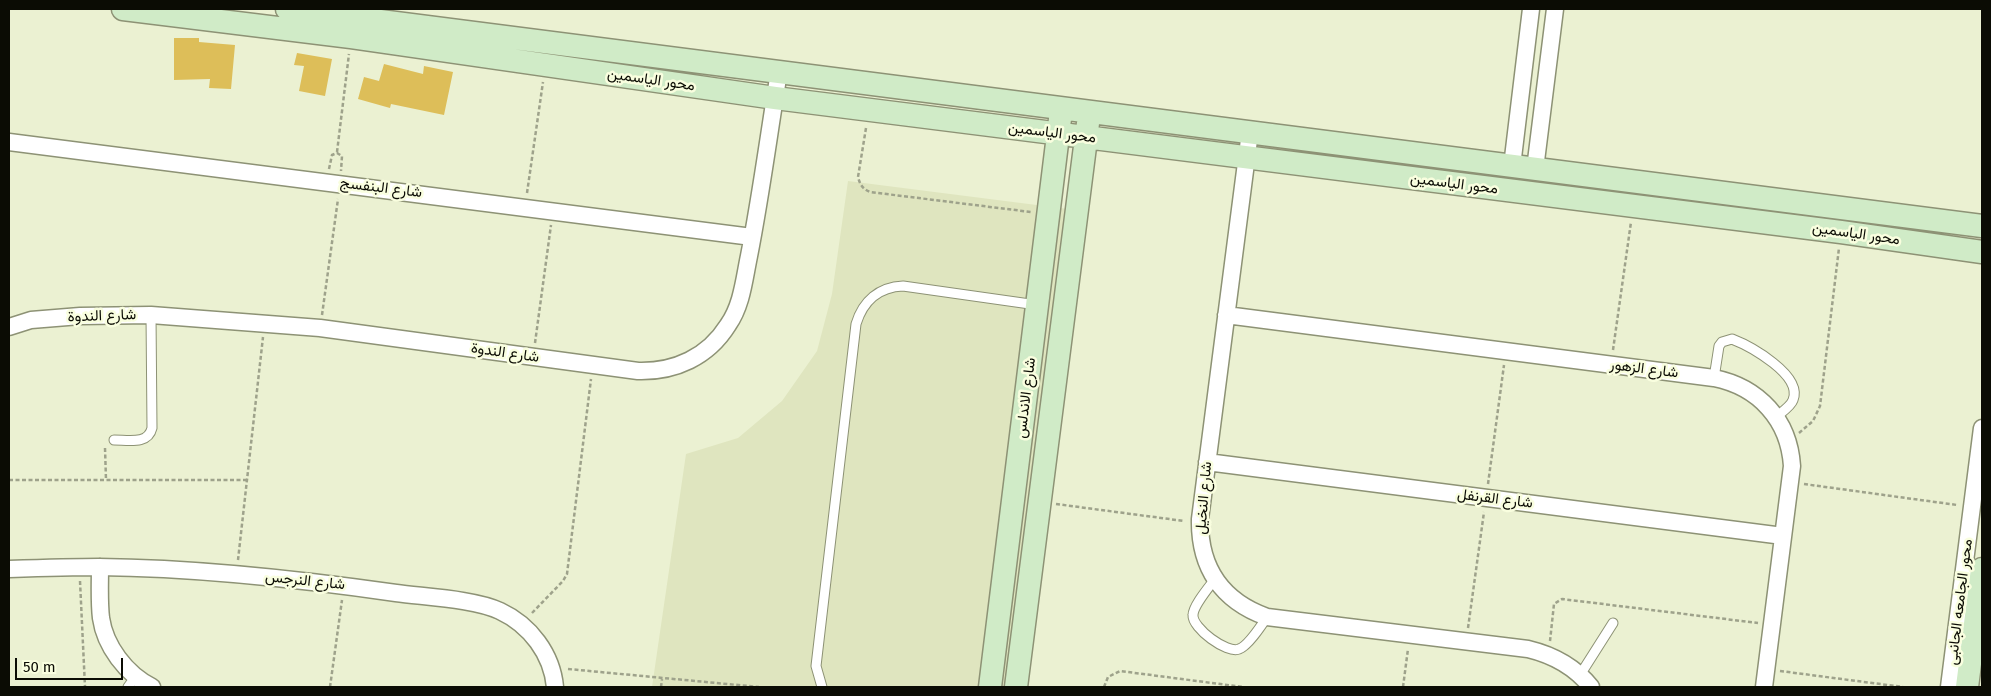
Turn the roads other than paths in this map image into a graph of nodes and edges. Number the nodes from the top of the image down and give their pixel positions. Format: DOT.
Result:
graph roads {
  1 [pos="123,9"];
  2 [pos="1531,9"];
  3 [pos="1555,9"];
  4 [pos="294,14"];
  5 [pos="322,18"];
  6 [pos="779,72"];
  7 [pos="775,98"];
  8 [pos="1061,108"];
  9 [pos="1090,112"];
  10 [pos="1250,132"];
  11 [pos="1058,134"];
  12 [pos="1087,137"];
  13 [pos="9,142"];
  14 [pos="1246,158"];
  15 [pos="1512,166"];
  16 [pos="1535,169"];
  17 [pos="1982,226"];
  18 [pos="752,237"];
  19 [pos="1982,252"];
  20 [pos="1037,305"];
  21 [pos="151,315"];
  22 [pos="1226,315"];
  23 [pos="9,327"];
  24 [pos="1714,378"];
  25 [pos="1776,417"];
  26 [pos="1982,428"];
  27 [pos="114,440"];
  28 [pos="1207,462"];
  29 [pos="1783,536"];
  30 [pos="100,567"];
  31 [pos="9,569"];
  32 [pos="1982,569"];
  33 [pos="1215,579"];
  34 [pos="1268,617"];
  35 [pos="1613,623"];
  36 [pos="1586,681"];
  37 [pos="132,682"];
  38 [pos="152,687"];
  39 [pos="555,687"];
  40 [pos="822,687"];
  41 [pos="990,687"];
  42 [pos="1016,687"];
  43 [pos="1764,687"];
  44 [pos="1948,687"];
  45 [pos="1967,687"];
  1 -- 4 [label="street, محور الياسمين"];
  2 -- 15 [label="street"];
  3 -- 16 [label="street"];
  4 -- 5 [label="street, محور الياسمين"];
  5 -- 6 [label="street, محور الياسمين"];
  5 -- 7 [label="street, محور الياسمين"];
  6 -- 7 [label="street, شارع الندوة"];
  6 -- 8 [label="street, محور الياسمين"];
  7 -- 11 [label="street, محور الياسمين"];
  7 -- 18 [label="street, شارع الندوة"];
  8 -- 9 [label="street, محور الياسمين"];
  8 -- 11 [label="street, شارع الاندلس"];
  9 -- 10 [label="street, محور الياسمين"];
  9 -- 12 [label="street, شارع الاندلس"];
  10 -- 14 [label="street, شارع النخيل"];
  10 -- 15 [label="street, محور الياسمين"];
  11 -- 12 [label="street, محور الياسمين"];
  11 -- 20 [label="street, شارع الاندلس"];
  12 -- 14 [label="street, محور الياسمين"];
  12 -- 42 [label="street, شارع الاندلس"];
  13 -- 18 [label="street, شارع البنفسج"];
  14 -- 19 [label="street, محور الياسمين"];
  14 -- 22 [label="street, شارع النخيل"];
  15 -- 16 [label="street, محور الياسمين"];
  16 -- 17 [label="street, محور الياسمين"];
  18 -- 21 [label="street, شارع الندوة"];
  20 -- 40 [label="lane"];
  20 -- 41 [label="street, شارع الاندلس"];
  21 -- 23 [label="street, شارع الندوة"];
  21 -- 27 [label="lane"];
  22 -- 24 [label="street, شارع الزهور"];
  22 -- 28 [label="street, شارع النخيل"];
  24 -- 25 [label="street, شارع الزهور"];
  24 -- 25 [label="lane"];
  25 -- 29 [label="street, شارع الزهور"];
  26 -- 44 [label="street, محور الجامعه الجانبى"];
  28 -- 29 [label="street, شارع القرنفل"];
  28 -- 33 [label="street, شارع النخيل"];
  29 -- 43 [label="street, شارع الزهور"];
  30 -- 31 [label="street, شارع النرجس"];
  30 -- 37 [label="street"];
  30 -- 39 [label="street, شارع النرجس"];
  32 -- 45 [label="street"];
  33 -- 34 [label="street, شارع النخيل"];
  33 -- 34 [label="lane"];
  34 -- 36 [label="street, شارع النخيل"];
  35 -- 36 [label="lane"];
  37 -- 38 [label="street"];
}
